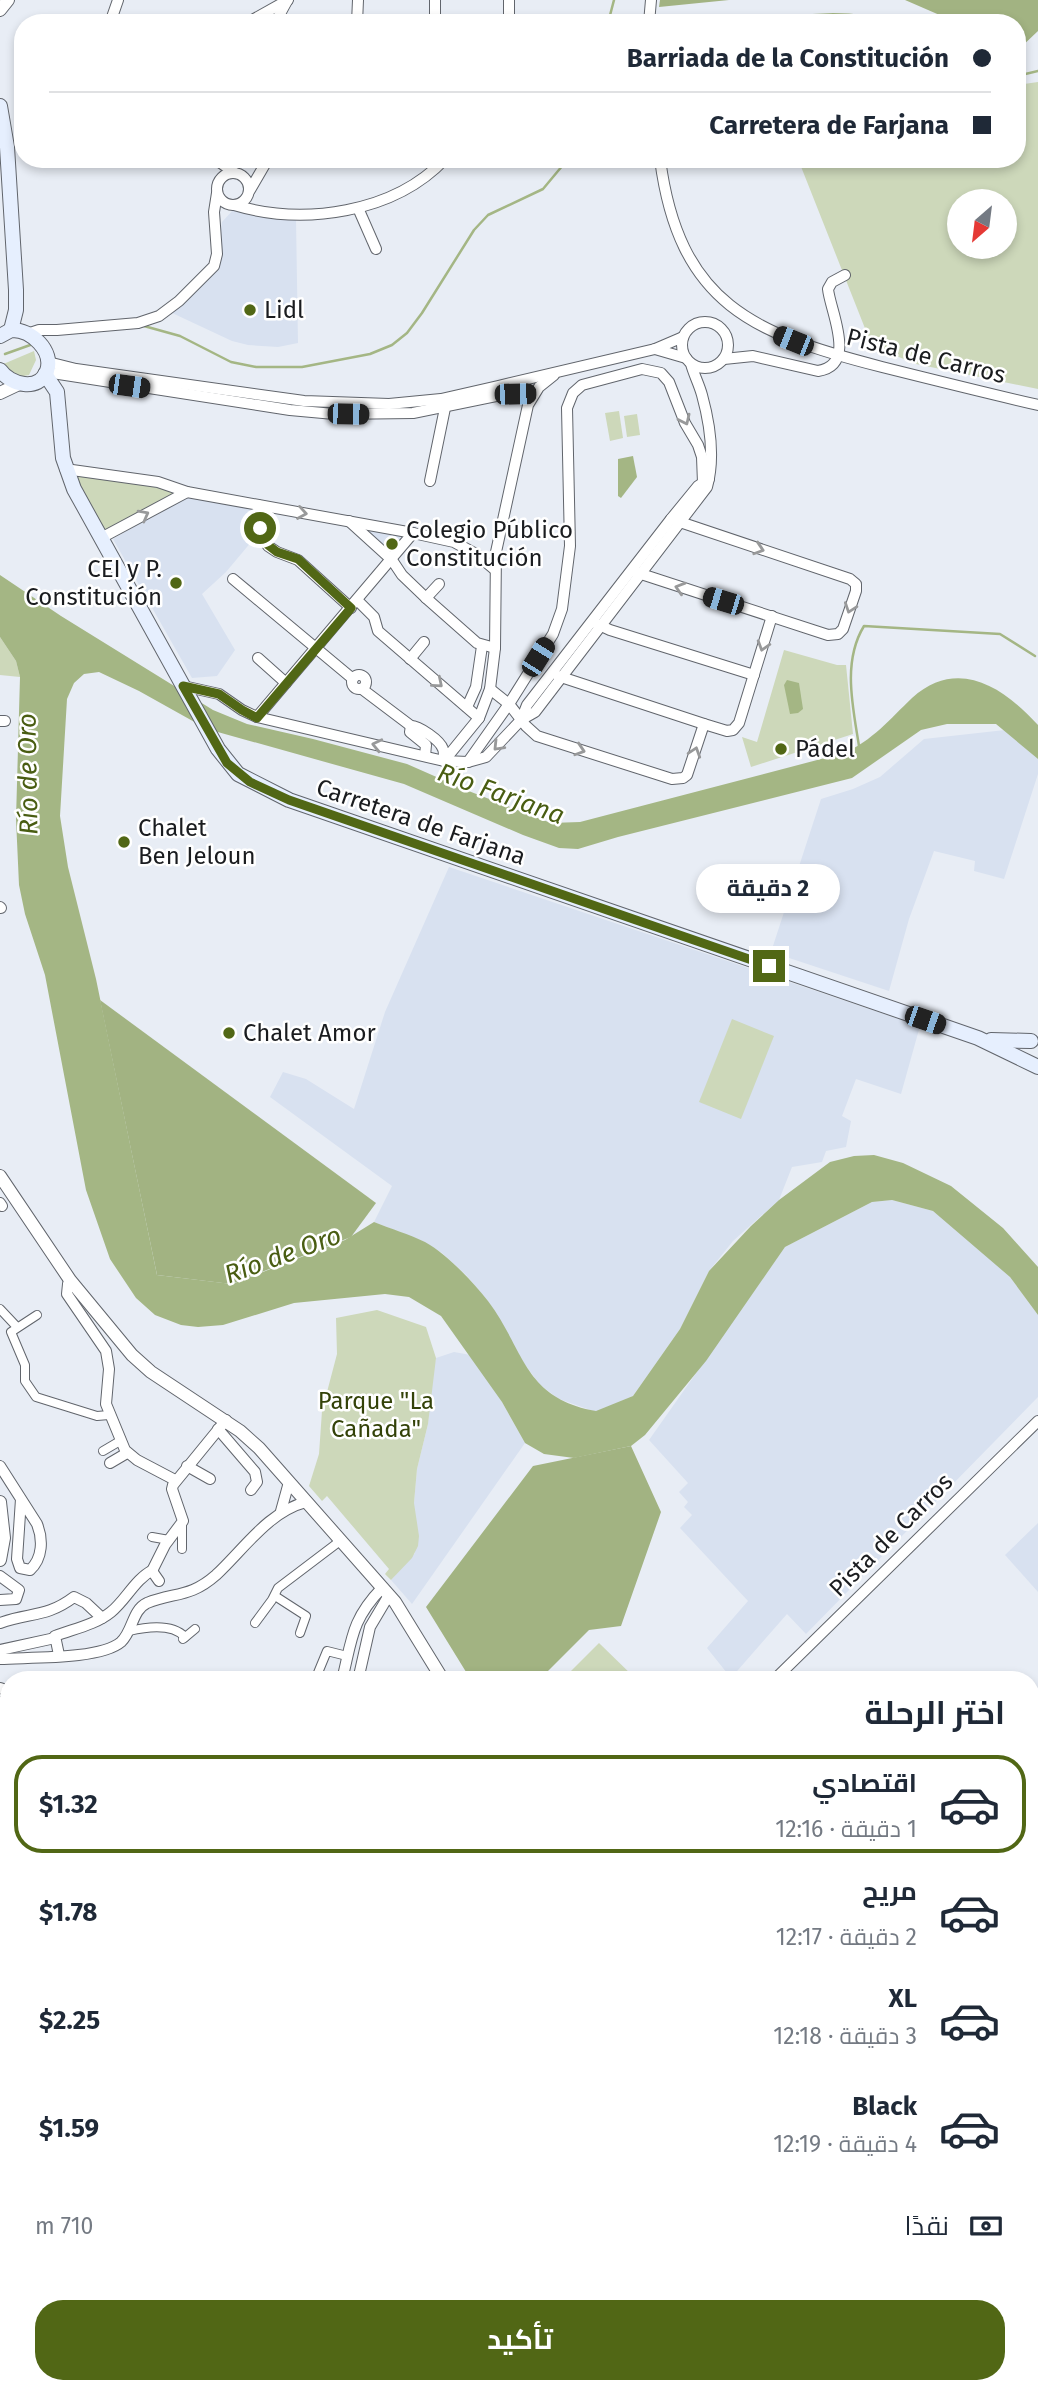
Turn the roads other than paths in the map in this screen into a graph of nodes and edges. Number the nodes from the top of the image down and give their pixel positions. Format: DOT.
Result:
graph roads {
  1 [pos="8,0"];
  2 [pos="288,0"];
  3 [pos="0,10"];
  4 [pos="263,14"];
  5 [pos="0,106"];
  6 [pos="218,168"];
  7 [pos="228,168"];
  8 [pos="263,168"];
  9 [pos="433,168"];
  10 [pos="662,168"];
  11 [pos="236,173"];
  12 [pos="220,179"];
  13 [pos="217,193"];
  14 [pos="249,193"];
  15 [pos="232,205"];
  16 [pos="358,208"];
  17 [pos="274,213"];
  18 [pos="216,222"];
  19 [pos="376,249"];
  20 [pos="845,275"];
  21 [pos="57,330"];
  22 [pos="17,333"];
  23 [pos="683,337"];
  24 [pos="728,339"];
  25 [pos="42,346"];
  26 [pos="655,349"];
  27 [pos="752,356"];
  28 [pos="837,356"];
  29 [pos="724,359"];
  30 [pos="689,361"];
  31 [pos="712,367"];
  32 [pos="0,370"];
  33 [pos="562,371"];
  34 [pos="43,373"];
  35 [pos="529,379"];
  36 [pos="19,384"];
  37 [pos="0,393"];
  38 [pos="534,394"];
  39 [pos="702,394"];
  40 [pos="1038,405"];
  41 [pos="445,408"];
  42 [pos="65,469"];
  43 [pos="430,481"];
  44 [pos="706,481"];
  45 [pos="187,492"];
  46 [pos="258,505"];
  47 [pos="349,521"];
  48 [pos="676,522"];
  49 [pos="413,533"];
  50 [pos="101,538"];
  51 [pos="392,560"];
  52 [pos="494,569"];
  53 [pos="636,573"];
  54 [pos="233,579"];
  55 [pos="439,584"];
  56 [pos="426,598"];
  57 [pos="354,604"];
  58 [pos="383,606"];
  59 [pos="772,616"];
  60 [pos="374,617"];
  61 [pos="597,624"];
  62 [pos="553,634"];
  63 [pos="424,642"];
  64 [pos="482,646"];
  65 [pos="572,647"];
  66 [pos="316,648"];
  67 [pos="495,648"];
  68 [pos="258,658"];
  69 [pos="410,659"];
  70 [pos="557,675"];
  71 [pos="754,675"];
  72 [pos="286,683"];
  73 [pos="490,689"];
  74 [pos="185,690"];
  75 [pos="509,704"];
  76 [pos="467,707"];
  77 [pos="257,718"];
  78 [pos="479,718"];
  79 [pos="521,720"];
  80 [pos="704,724"];
  81 [pos="411,726"];
  82 [pos="425,756"];
  83 [pos="444,761"];
  84 [pos="468,762"];
  85 [pos="978,1038"];
  86 [pos="1035,1040"];
  87 [pos="1034,1066"];
  88 [pos="0,1176"];
  89 [pos="70,1280"];
  90 [pos="0,1309"];
  91 [pos="37,1315"];
  92 [pos="17,1327"];
  93 [pos="109,1415"];
  94 [pos="1038,1421"];
  95 [pos="222,1425"];
  96 [pos="120,1441"];
  97 [pos="103,1451"];
  98 [pos="132,1456"];
  99 [pos="110,1463"];
  100 [pos="0,1465"];
  101 [pos="187,1466"];
  102 [pos="137,1474"];
  103 [pos="210,1479"];
  104 [pos="175,1480"];
  105 [pos="4,1482"];
  106 [pos="289,1482"];
  107 [pos="251,1490"];
  108 [pos="21,1499"];
  109 [pos="0,1502"];
  110 [pos="306,1502"];
  111 [pos="281,1511"];
  112 [pos="182,1524"];
  113 [pos="152,1537"];
  114 [pos="169,1540"];
  115 [pos="340,1541"];
  116 [pos="182,1549"];
  117 [pos="0,1560"];
  118 [pos="153,1570"];
  119 [pos="5,1579"];
  120 [pos="159,1581"];
  121 [pos="386,1592"];
  122 [pos="275,1596"];
  123 [pos="1,1600"];
  124 [pos="102,1618"];
  125 [pos="0,1623"];
  126 [pos="255,1623"];
  127 [pos="370,1627"];
  128 [pos="195,1629"];
  129 [pos="129,1631"];
  130 [pos="300,1633"];
  131 [pos="55,1638"];
  132 [pos="0,1650"];
  133 [pos="59,1655"];
  134 [pos="347,1655"];
  135 [pos="0,1659"];
  136 [pos="319,1671"];
  137 [pos="344,1671"];
  138 [pos="360,1671"];
  139 [pos="438,1671"];
  140 [pos="783,1671"];
  1 -- 3 [label="street"];
  2 -- 4 [label="street"];
  5 -- 22 [label="main road"];
  6 -- 12 [label="street"];
  7 -- 11 [label="street"];
  8 -- 14 [label="street"];
  9 -- 16 [label="street"];
  10 -- 28 [label="street, Pista de Carros"];
  11 -- 12 [label="street"];
  11 -- 14 [label="street"];
  12 -- 13 [label="street"];
  13 -- 15 [label="street"];
  13 -- 18 [label="street"];
  14 -- 15 [label="street"];
  14 -- 17 [label="street"];
  15 -- 17 [label="street"];
  15 -- 18 [label="street"];
  16 -- 17 [label="street"];
  16 -- 19 [label="street"];
  18 -- 21 [label="street"];
  20 -- 28 [label="street"];
  21 -- 22 [label="street"];
  21 -- 25 [label="street"];
  22 -- 25 [label="main road"];
  23 -- 24 [label="street"];
  23 -- 26 [label="street"];
  23 -- 30 [label="street"];
  24 -- 27 [label="street"];
  24 -- 29 [label="street"];
  25 -- 34 [label="main road, Carretera de Farjana"];
  26 -- 30 [label="street"];
  26 -- 33 [label="street"];
  27 -- 28 [label="street"];
  27 -- 29 [label="street"];
  28 -- 40 [label="street, Pista de Carros"];
  29 -- 31 [label="street"];
  30 -- 31 [label="street"];
  30 -- 39 [label="street"];
  31 -- 39 [label="street"];
  32 -- 36 [label="main road"];
  33 -- 35 [label="street"];
  33 -- 38 [label="street"];
  34 -- 35 [label="street"];
  34 -- 36 [label="main road"];
  34 -- 41 [label="street"];
  34 -- 42 [label="main road, Carretera de Farjana"];
  35 -- 38 [label="street"];
  36 -- 37 [label="street"];
  38 -- 41 [label="street"];
  38 -- 52 [label="street"];
  39 -- 44 [label="street"];
  41 -- 43 [label="street"];
  42 -- 45 [label="street"];
  42 -- 50 [label="main road, Carretera de Farjana"];
  44 -- 48 [label="street"];
  62 -- 44 [label="street, one-way"];
  45 -- 46 [label="street"];
  50 -- 45 [label="street, one-way"];
  46 -- 47 [label="street, one-way"];
  46 -- 57 [label="street"];
  47 -- 49 [label="street"];
  47 -- 51 [label="street"];
  48 -- 53 [label="street"];
  48 -- 59 [label="street, one-way"];
  49 -- 51 [label="street"];
  49 -- 52 [label="street"];
  50 -- 74 [label="main road, Carretera de Farjana"];
  51 -- 56 [label="street"];
  51 -- 57 [label="street"];
  52 -- 67 [label="street"];
  59 -- 53 [label="street, one-way"];
  53 -- 61 [label="street"];
  54 -- 66 [label="street"];
  55 -- 56 [label="street"];
  56 -- 64 [label="street"];
  57 -- 60 [label="street"];
  57 -- 66 [label="street"];
  58 -- 60 [label="street"];
  59 -- 71 [label="street, one-way"];
  60 -- 69 [label="street"];
  61 -- 65 [label="street"];
  61 -- 70 [label="street"];
  61 -- 71 [label="street"];
  62 -- 65 [label="street"];
  62 -- 75 [label="street"];
  63 -- 69 [label="street"];
  64 -- 67 [label="street"];
  64 -- 76 [label="street"];
  65 -- 70 [label="street"];
  66 -- 72 [label="street"];
  66 -- 81 [label="street"];
  67 -- 73 [label="street"];
  68 -- 72 [label="street"];
  69 -- 76 [label="street, one-way"];
  70 -- 79 [label="street"];
  70 -- 80 [label="street"];
  71 -- 80 [label="street"];
  72 -- 77 [label="street"];
  73 -- 75 [label="street"];
  73 -- 78 [label="street"];
  74 -- 77 [label="street"];
  74 -- 85 [label="main road, Carretera de Farjana"];
  75 -- 79 [label="street"];
  75 -- 84 [label="street"];
  76 -- 78 [label="street"];
  82 -- 77 [label="street, one-way"];
  78 -- 83 [label="street"];
  79 -- 80 [label="street, one-way"];
  79 -- 84 [label="street, one-way"];
  81 -- 82 [label="street"];
  81 -- 83 [label="street"];
  82 -- 83 [label="street"];
  83 -- 84 [label="street"];
  85 -- 86 [label="main road, Carretera de Farjana"];
  85 -- 87 [label="main road, Carretera de Farjana"];
  86 -- 87 [label="main road"];
  88 -- 89 [label="street"];
  89 -- 93 [label="street"];
  89 -- 95 [label="street"];
  90 -- 92 [label="street"];
  91 -- 92 [label="street"];
  92 -- 93 [label="street"];
  93 -- 96 [label="street"];
  94 -- 140 [label="street, Pista de Carros"];
  95 -- 101 [label="street"];
  95 -- 106 [label="street"];
  95 -- 107 [label="street"];
  96 -- 97 [label="street"];
  96 -- 98 [label="street"];
  98 -- 99 [label="street"];
  98 -- 102 [label="street"];
  98 -- 104 [label="street"];
  100 -- 105 [label="street"];
  101 -- 103 [label="street"];
  101 -- 104 [label="street"];
  104 -- 112 [label="street"];
  105 -- 108 [label="street"];
  106 -- 110 [label="street"];
  106 -- 111 [label="street"];
  108 -- 108 [label="street"];
  109 -- 117 [label="street"];
  110 -- 111 [label="street"];
  110 -- 115 [label="street"];
  111 -- 129 [label="street"];
  112 -- 114 [label="street"];
  112 -- 116 [label="street"];
  113 -- 114 [label="street"];
  114 -- 118 [label="street"];
  115 -- 121 [label="street"];
  115 -- 122 [label="street"];
  118 -- 120 [label="street"];
  118 -- 124 [label="street"];
  119 -- 123 [label="street"];
  121 -- 127 [label="street"];
  121 -- 134 [label="street"];
  121 -- 139 [label="street"];
  122 -- 126 [label="street"];
  122 -- 130 [label="street"];
  124 -- 125 [label="street"];
  124 -- 131 [label="street"];
  127 -- 134 [label="street"];
  127 -- 138 [label="street"];
  128 -- 129 [label="street"];
  129 -- 133 [label="street"];
  131 -- 132 [label="street"];
  131 -- 133 [label="street"];
  133 -- 135 [label="street"];
  134 -- 136 [label="street"];
  134 -- 137 [label="street"];
}
